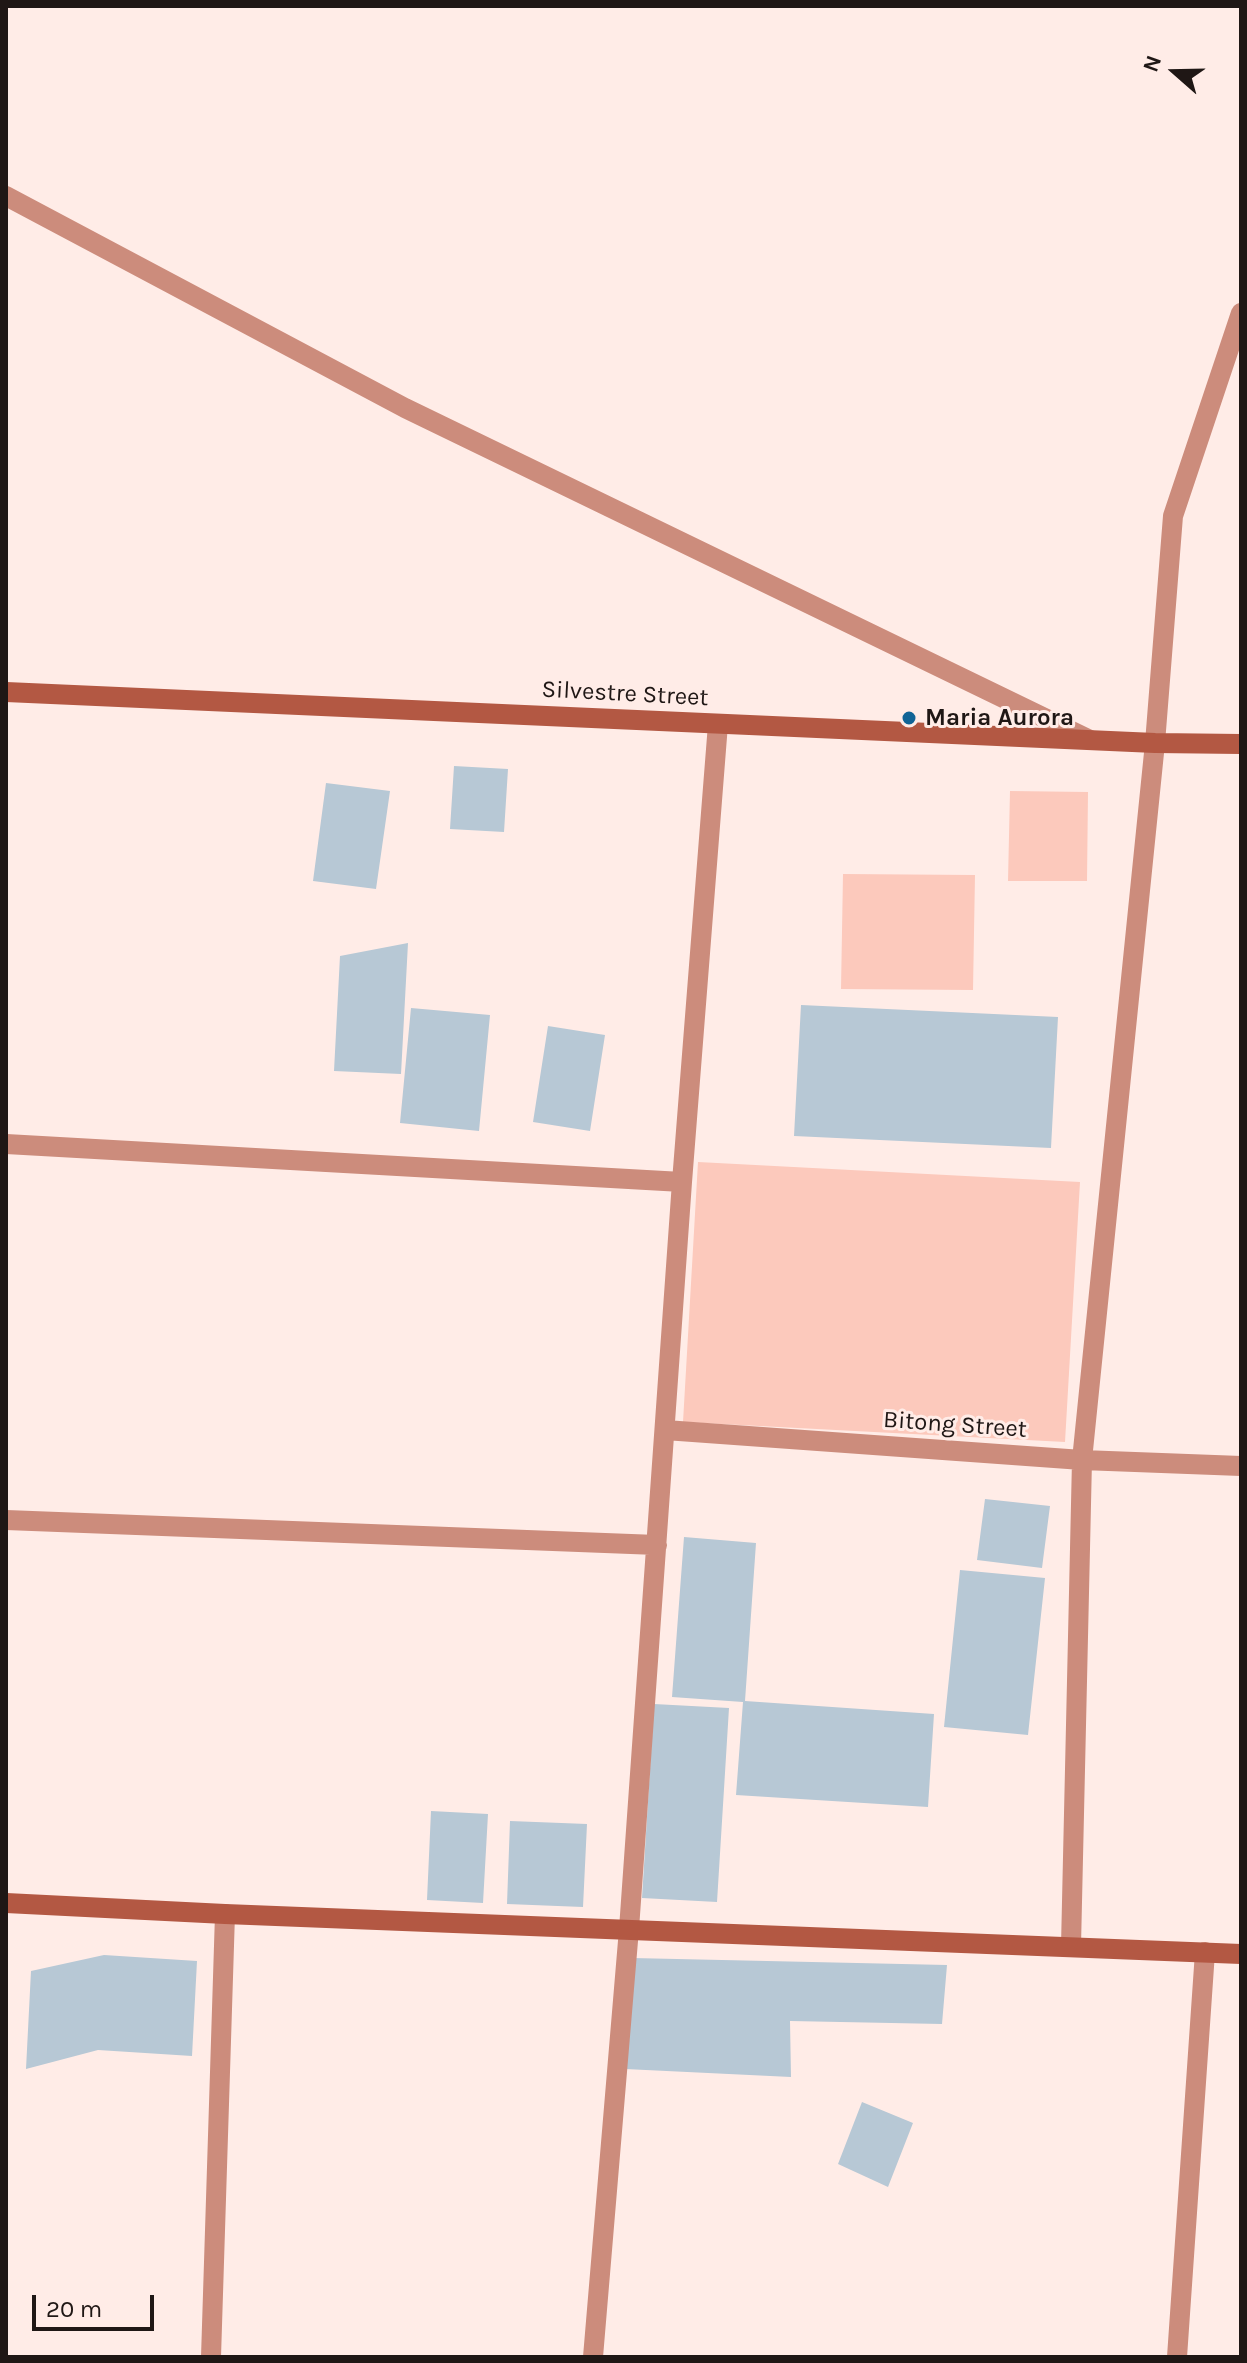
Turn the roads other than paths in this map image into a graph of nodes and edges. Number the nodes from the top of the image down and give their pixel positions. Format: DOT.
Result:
graph roads {
  1 [pos="6,196"];
  2 [pos="1241,313"];
  3 [pos="6,692"];
  4 [pos="718,724"];
  5 [pos="1090,740"];
  6 [pos="1155,743"];
  7 [pos="1241,744"];
  8 [pos="6,1144"];
  9 [pos="682,1182"];
  10 [pos="665,1430"];
  11 [pos="1082,1460"];
  12 [pos="1241,1466"];
  13 [pos="6,1520"];
  14 [pos="657,1545"];
  15 [pos="6,1903"];
  16 [pos="225,1914"];
  17 [pos="629,1929"];
  18 [pos="1071,1946"];
  19 [pos="1205,1952"];
  20 [pos="1241,1954"];
  21 [pos="211,2357"];
  22 [pos="593,2357"];
  23 [pos="1177,2357"];
  1 -- 5 [label="street"];
  2 -- 6 [label="street"];
  3 -- 4 [label="street, Silvestre Street"];
  4 -- 5 [label="street, Silvestre Street"];
  4 -- 9 [label="street"];
  5 -- 6 [label="street, Silvestre Street"];
  6 -- 7 [label="street, Silvestre Street"];
  6 -- 11 [label="street"];
  8 -- 9 [label="street"];
  9 -- 10 [label="street"];
  10 -- 11 [label="street, Bitong Street"];
  10 -- 14 [label="street"];
  11 -- 12 [label="street, Bitong Street"];
  11 -- 18 [label="street"];
  13 -- 14 [label="street"];
  14 -- 17 [label="street"];
  15 -- 16 [label="street"];
  16 -- 17 [label="street"];
  16 -- 21 [label="street"];
  17 -- 18 [label="street"];
  17 -- 22 [label="street"];
  18 -- 19 [label="street"];
  19 -- 20 [label="street"];
  19 -- 23 [label="street"];
}
